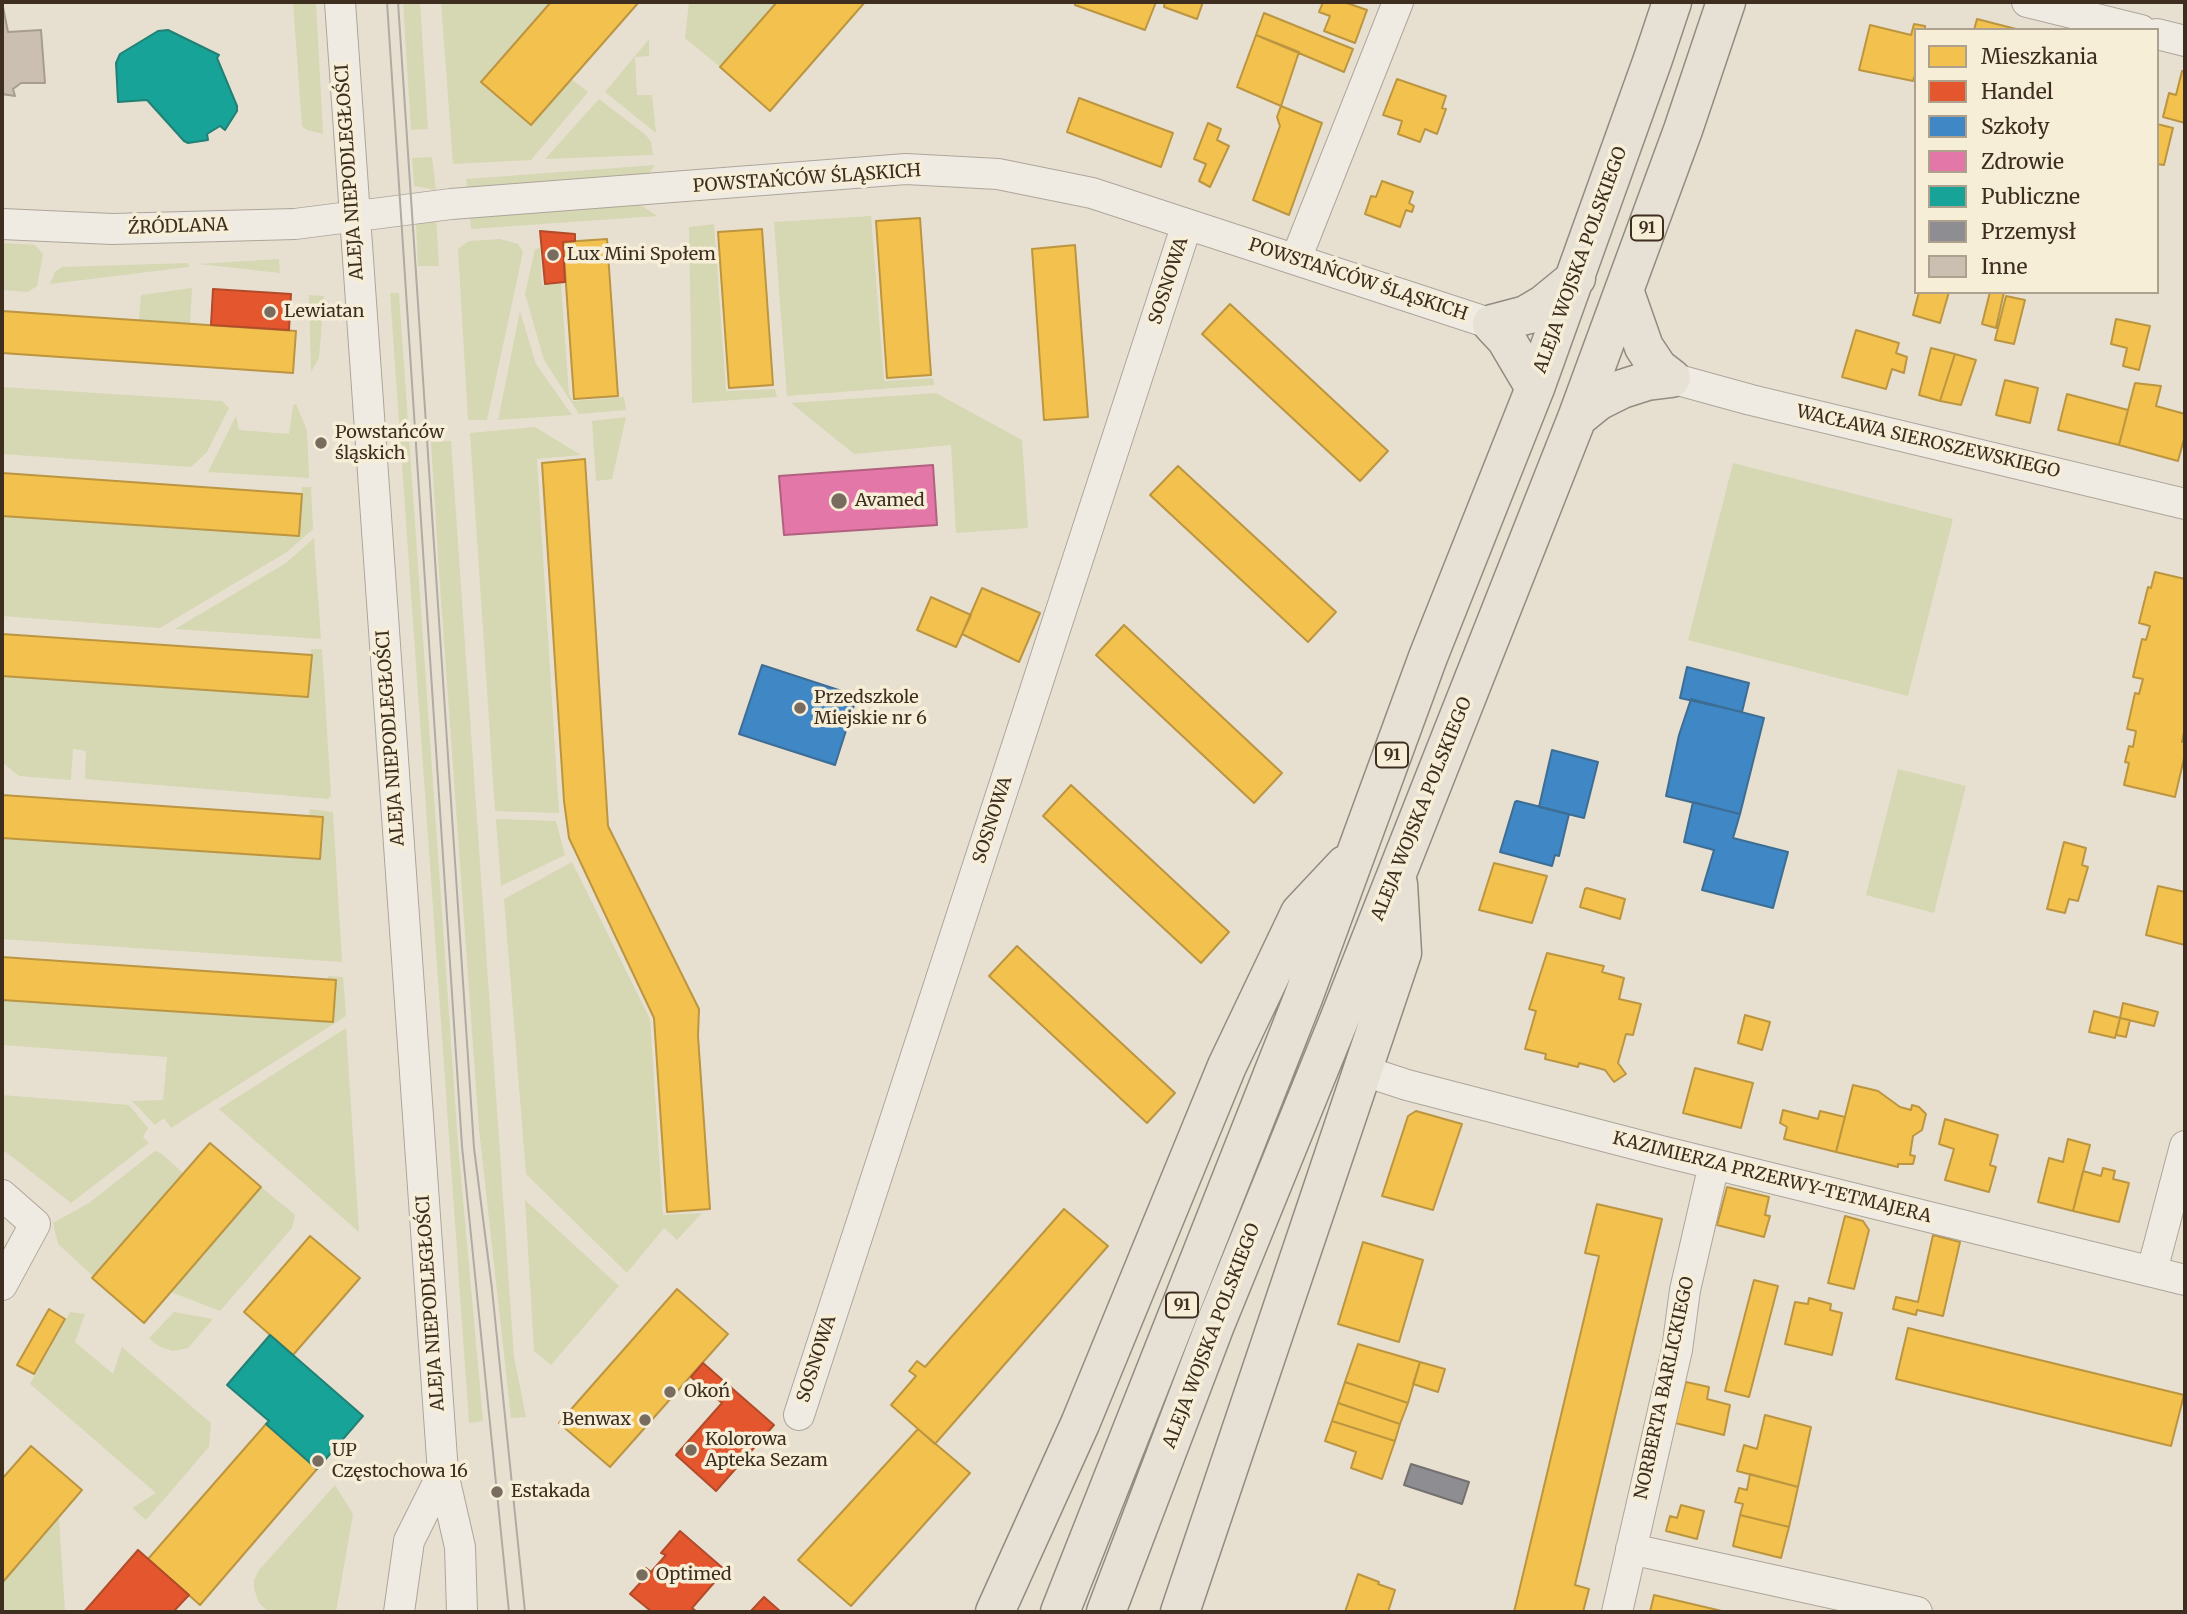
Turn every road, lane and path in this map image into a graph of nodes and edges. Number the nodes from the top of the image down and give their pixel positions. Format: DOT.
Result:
graph roads {
  1 [pos="340,2"];
  2 [pos="1398,2"];
  3 [pos="1672,2"];
  4 [pos="1726,2"];
  5 [pos="2027,2"];
  6 [pos="2133,28"];
  7 [pos="2159,34"];
  8 [pos="2185,41"];
  9 [pos="354,216"];
  10 [pos="2,224"];
  11 [pos="1187,224"];
  12 [pos="1296,259"];
  13 [pos="1576,278"];
  14 [pos="1624,290"];
  15 [pos="1492,324"];
  16 [pos="1671,377"];
  17 [pos="1535,388"];
  18 [pos="1577,418"];
  19 [pos="2185,504"];
  20 [pos="1356,853"];
  21 [pos="1398,871"];
  22 [pos="1361,1070"];
  23 [pos="2185,1146"];
  24 [pos="1714,1164"];
  25 [pos="2,1195"];
  26 [pos="2152,1271"];
  27 [pos="2185,1280"];
  28 [pos="2,1286"];
  29 [pos="799,1415"];
  30 [pos="443,1473"];
  31 [pos="1631,1549"];
  32 [pos="464,1610"];
  33 [pos="399,1612"];
  34 [pos="995,1612"];
  35 [pos="1060,1612"];
  36 [pos="1106,1612"];
  37 [pos="1180,1612"];
  38 [pos="1617,1612"];
  39 [pos="1917,1612"];
  1 -- 9 [label="street, ALEJA NIEPODLEGŁOŚCI"];
  2 -- 12 [label="street"];
  3 -- 13 [label="main road, ALEJA WOJSKA POLSKIEGO / 91"];
  4 -- 14 [label="main road, ALEJA WOJSKA POLSKIEGO / 91"];
  5 -- 6 [label="street"];
  7 -- 8 [label="street"];
  9 -- 10 [label="street, ŹRÓDLANA"];
  9 -- 11 [label="street, POWSTAŃCÓW ŚLĄSKICH"];
  9 -- 30 [label="street, ALEJA NIEPODLEGŁOŚCI"];
  11 -- 12 [label="street, POWSTAŃCÓW ŚLĄSKICH"];
  11 -- 29 [label="street, SOSNOWA"];
  12 -- 15 [label="street, POWSTAŃCÓW ŚLĄSKICH"];
  13 -- 15 [label="main road"];
  13 -- 17 [label="main road, ALEJA WOJSKA POLSKIEGO / 91"];
  14 -- 16 [label="main road"];
  14 -- 18 [label="main road, ALEJA WOJSKA POLSKIEGO / 91"];
  15 -- 17 [label="main road"];
  16 -- 18 [label="main road"];
  16 -- 19 [label="street, WACŁAWA SIEROSZEWSKIEGO"];
  17 -- 20 [label="main road, ALEJA WOJSKA POLSKIEGO / 91"];
  18 -- 21 [label="main road, ALEJA WOJSKA POLSKIEGO / 91"];
  20 -- 34 [label="main road"];
  20 -- 35 [label="main road, ALEJA WOJSKA POLSKIEGO / 91"];
  21 -- 22 [label="main road"];
  21 -- 36 [label="main road, ALEJA WOJSKA POLSKIEGO / 91"];
  22 -- 24 [label="street, KAZIMIERZA PRZERWY-TETMAJERA"];
  22 -- 37 [label="main road"];
  23 -- 26 [label="street"];
  24 -- 26 [label="street, KAZIMIERZA PRZERWY-TETMAJERA"];
  24 -- 31 [label="street, NORBERTA BARLICKIEGO"];
  25 -- 28 [label="street"];
  26 -- 27 [label="street, KAZIMIERZA PRZERWY-TETMAJERA"];
  30 -- 32 [label="street, ALEJA NIEPODLEGŁOŚCI"];
  30 -- 33 [label="street"];
  31 -- 38 [label="street, NORBERTA BARLICKIEGO"];
  31 -- 39 [label="street"];
}
